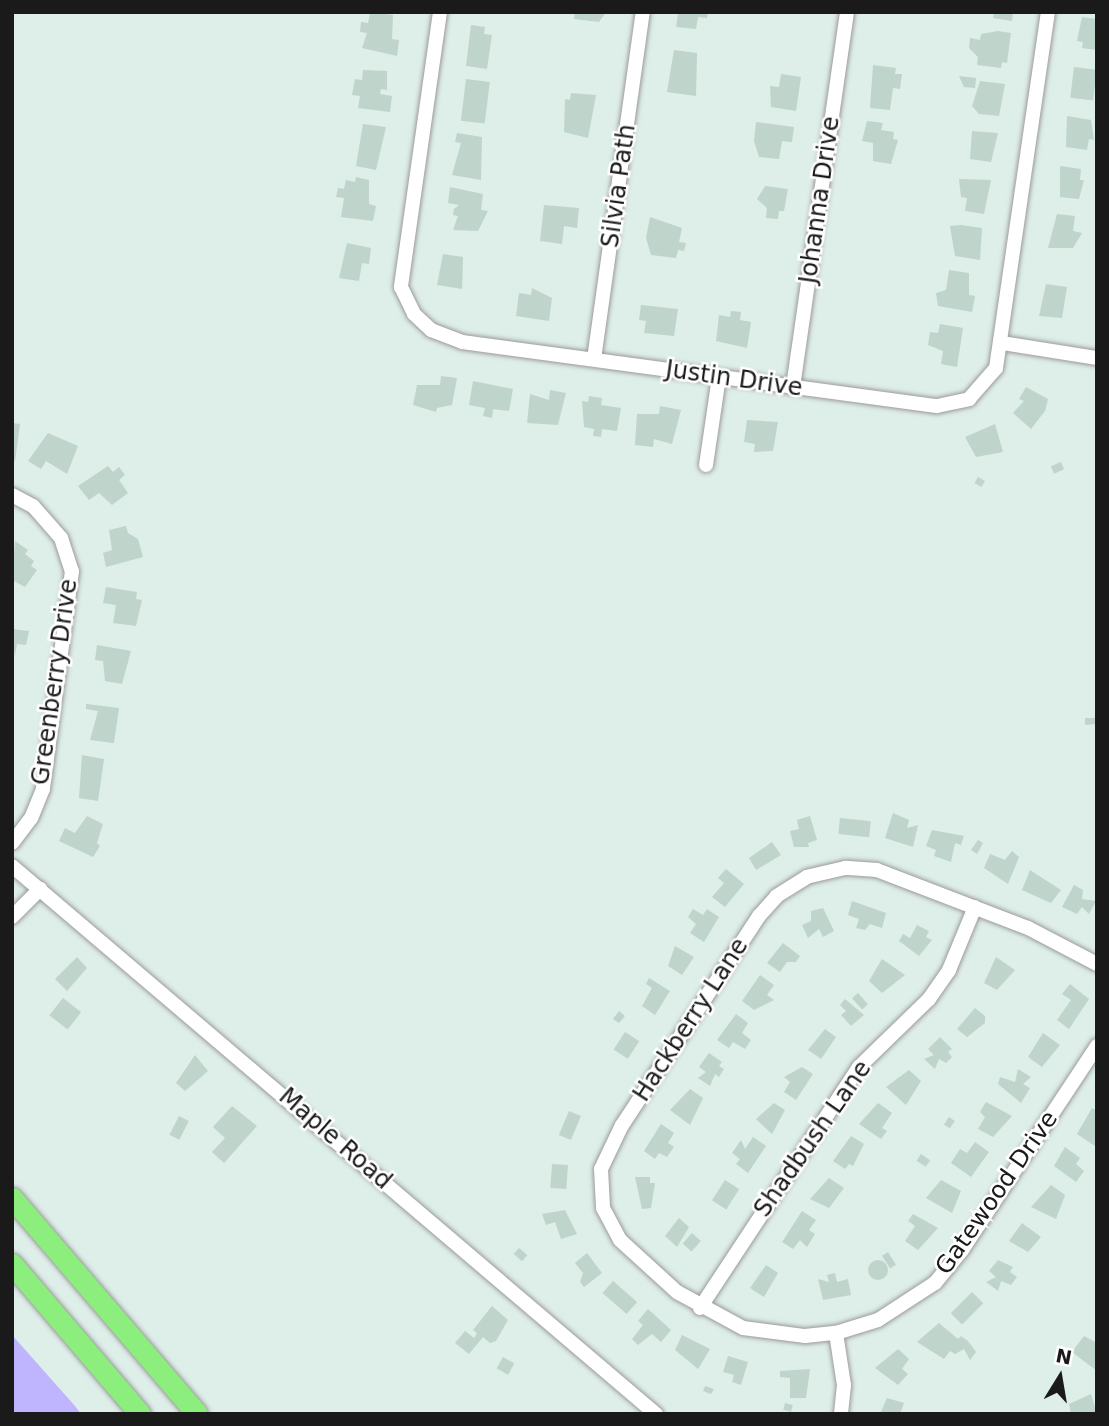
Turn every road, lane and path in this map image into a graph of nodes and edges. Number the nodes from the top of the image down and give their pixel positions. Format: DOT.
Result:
graph roads {
  1 [pos="440,12"];
  2 [pos="643,12"];
  3 [pos="847,12"];
  4 [pos="1048,12"];
  5 [pos="1002,343"];
  6 [pos="1097,358"];
  7 [pos="594,359"];
  8 [pos="719,377"];
  9 [pos="793,387"];
  10 [pos="706,465"];
  11 [pos="12,495"];
  12 [pos="12,843"];
  13 [pos="12,866"];
  14 [pos="40,889"];
  15 [pos="975,907"];
  16 [pos="12,917"];
  17 [pos="1097,964"];
  18 [pos="1097,1046"];
  19 [pos="12,1198"];
  20 [pos="12,1264"];
  21 [pos="700,1308"];
  22 [pos="835,1333"];
  23 [pos="140,1414"];
  24 [pos="197,1414"];
  25 [pos="656,1414"];
  26 [pos="841,1414"];
  1 -- 7 [label="street, Justin Drive"];
  2 -- 7 [label="street, Silvia Path"];
  3 -- 9 [label="street, Johanna Drive"];
  4 -- 5 [label="street, Justin Drive"];
  5 -- 6 [label="street"];
  5 -- 9 [label="street, Justin Drive"];
  7 -- 8 [label="street, Justin Drive"];
  8 -- 9 [label="street, Justin Drive"];
  8 -- 10 [label="street"];
  11 -- 12 [label="street, Greenberry Drive"];
  13 -- 14 [label="street, Maple Road"];
  14 -- 16 [label="street"];
  14 -- 25 [label="street, Maple Road"];
  15 -- 17 [label="street, Hackberry Lane"];
  15 -- 21 [label="street, Shadbush Lane"];
  15 -- 21 [label="street, Hackberry Lane"];
  18 -- 22 [label="street, Gatewood Drive"];
  19 -- 24 [label="highway"];
  20 -- 23 [label="highway"];
  21 -- 22 [label="street, Hackberry Lane"];
  22 -- 26 [label="street"];
}
